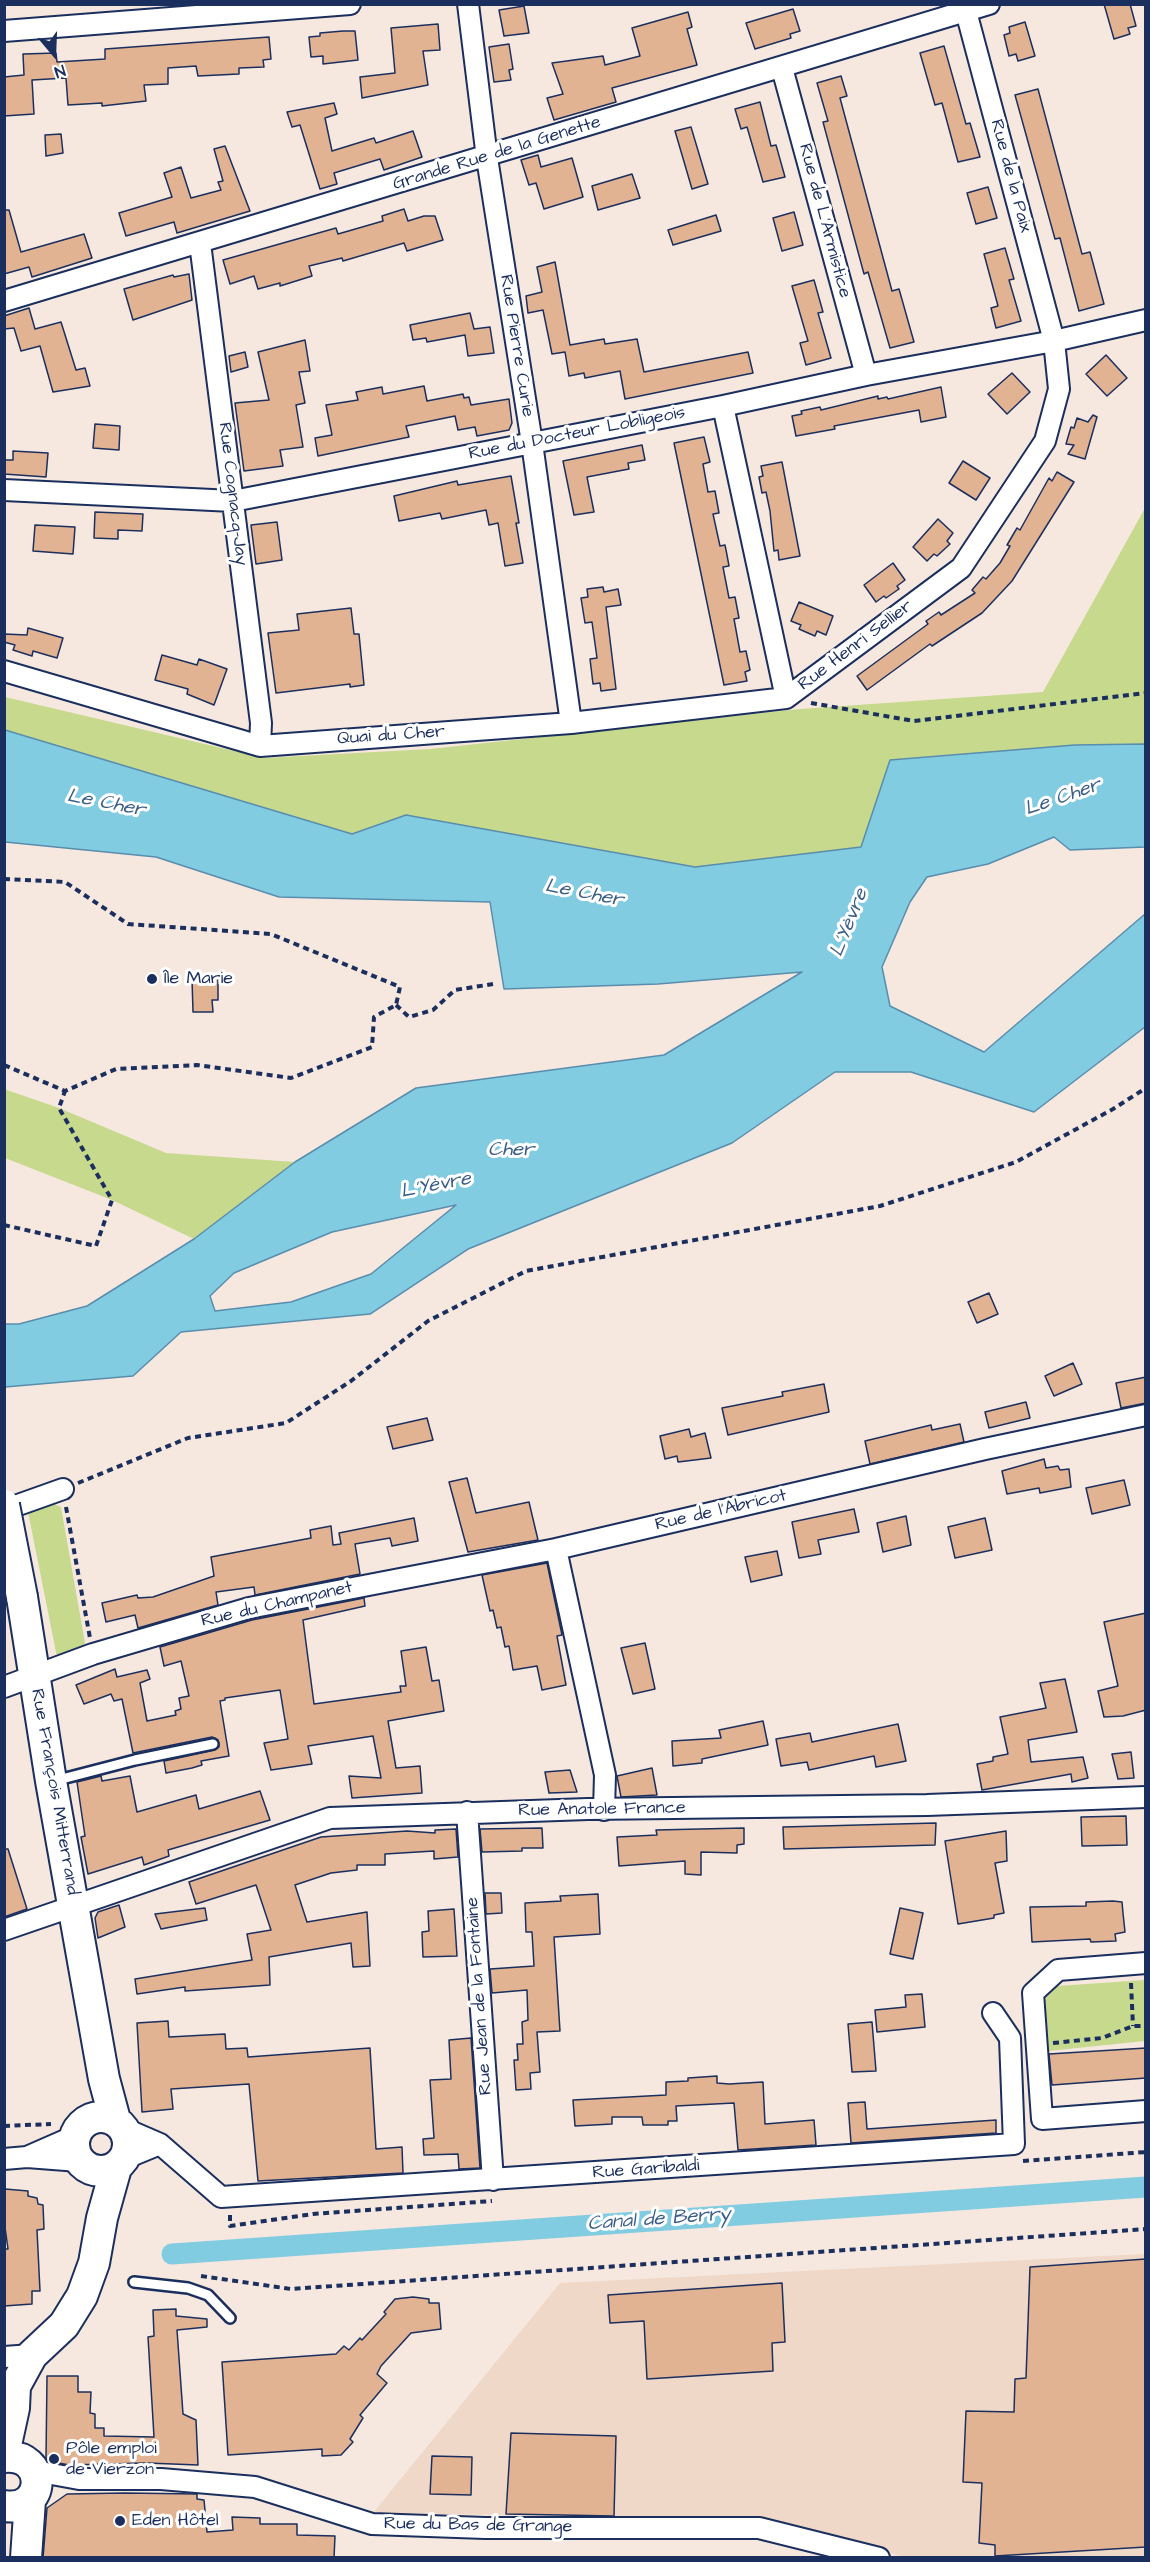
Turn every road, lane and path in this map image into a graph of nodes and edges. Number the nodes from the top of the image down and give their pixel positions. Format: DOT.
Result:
graph roads {
  1 [pos="350,4"];
  2 [pos="468,4"];
  3 [pos="989,4"];
  4 [pos="964,8"];
  5 [pos="173,12"];
  6 [pos="4,31"];
  7 [pos="782,68"];
  8 [pos="487,158"];
  9 [pos="200,243"];
  10 [pos="4,301"];
  11 [pos="1146,320"];
  12 [pos="1054,341"];
  13 [pos="866,375"];
  14 [pos="723,406"];
  15 [pos="532,443"];
  16 [pos="4,490"];
  17 [pos="233,501"];
  18 [pos="4,671"];
  19 [pos="1146,693"];
  20 [pos="786,698"];
  21 [pos="571,723"];
  22 [pos="260,746"];
  23 [pos="4,879"];
  24 [pos="493,984"];
  25 [pos="396,1005"];
  26 [pos="4,1065"];
  27 [pos="1146,1088"];
  28 [pos="65,1090"];
  29 [pos="4,1225"];
  30 [pos="1146,1415"];
  31 [pos="63,1490"];
  32 [pos="4,1505"];
  33 [pos="4,1510"];
  34 [pos="556,1549"];
  35 [pos="93,1654"];
  36 [pos="34,1675"];
  37 [pos="4,1686"];
  38 [pos="213,1744"];
  39 [pos="51,1781"];
  40 [pos="1146,1797"];
  41 [pos="604,1810"];
  42 [pos="467,1812"];
  43 [pos="74,1907"];
  44 [pos="4,1930"];
  45 [pos="1138,1963"];
  46 [pos="993,2013"];
  47 [pos="1133,2026"];
  48 [pos="1146,2026"];
  49 [pos="1037,2044"];
  50 [pos="1146,2111"];
  51 [pos="43,2123"];
  52 [pos="4,2126"];
  53 [pos="160,2144"];
  54 [pos="102,2145"];
  55 [pos="4,2159"];
  56 [pos="493,2180"];
  57 [pos="1146,2229"];
  58 [pos="196,2276"];
  59 [pos="134,2282"];
  60 [pos="230,2318"];
  61 [pos="18,2356"];
  62 [pos="18,2481"];
  63 [pos="19,2558"];
  64 [pos="26,2558"];
  65 [pos="879,2558"];
  1 -- 5 [label="street"];
  2 -- 8 [label="street, Rue Pierre Curie"];
  3 -- 4 [label="street, Grande Rue de la Genette"];
  4 -- 7 [label="street, Grande Rue de la Genette"];
  4 -- 12 [label="street, Rue de la Paix"];
  5 -- 6 [label="street"];
  7 -- 8 [label="street, Grande Rue de la Genette"];
  7 -- 13 [label="street, Rue de L'Armistice"];
  8 -- 9 [label="street, Grande Rue de la Genette"];
  8 -- 15 [label="street, Rue Pierre Curie"];
  9 -- 10 [label="street, Grande Rue de la Genette"];
  9 -- 17 [label="street, Rue Cognacq-Jay"];
  11 -- 12 [label="street, Rue du Docteur Lobligeois"];
  12 -- 13 [label="street, Rue du Docteur Lobligeois"];
  12 -- 20 [label="street, Rue Henri Sellier"];
  13 -- 14 [label="street, Rue du Docteur Lobligeois"];
  14 -- 15 [label="street, Rue du Docteur Lobligeois"];
  14 -- 20 [label="street, Rue Henri Sellier"];
  15 -- 17 [label="street, Rue du Docteur Lobligeois"];
  15 -- 21 [label="street, Rue Pierre Curie"];
  16 -- 17 [label="street, Rue du Docteur Lobligeois"];
  17 -- 22 [label="street, Rue Cognacq-Jay"];
  18 -- 22 [label="street, Quai du Cher"];
  19 -- 20 [label="path"];
  20 -- 21 [label="street, Quai du Cher"];
  21 -- 22 [label="street, Quai du Cher"];
  23 -- 25 [label="path"];
  24 -- 25 [label="path"];
  25 -- 28 [label="path"];
  26 -- 28 [label="path"];
  27 -- 31 [label="path"];
  28 -- 29 [label="path"];
  30 -- 34 [label="street, Rue de l'Abricot"];
  31 -- 33 [label="street"];
  31 -- 35 [label="path"];
  32 -- 36 [label="main road, Rue François Mitterrand, bridge"];
  34 -- 35 [label="street, Rue du Champanet"];
  34 -- 41 [label="street"];
  35 -- 36 [label="street, Rue du Champanet"];
  36 -- 37 [label="street, Rue du Champanet"];
  36 -- 39 [label="main road, Rue François Mitterrand"];
  38 -- 39 [label="lane"];
  39 -- 43 [label="main road, Rue François Mitterrand"];
  40 -- 41 [label="street, Rue Anatole France"];
  41 -- 42 [label="street, Rue Anatole France"];
  42 -- 43 [label="street, Rue Anatole France"];
  42 -- 56 [label="street, Rue Jean de la Fontaine"];
  43 -- 44 [label="street, Rue Anatole France"];
  43 -- 54 [label="main road, Rue François Mitterrand"];
  45 -- 47 [label="path"];
  45 -- 49 [label="street"];
  46 -- 56 [label="street, Rue Garibaldi"];
  47 -- 48 [label="path"];
  47 -- 49 [label="path"];
  49 -- 50 [label="street"];
  51 -- 52 [label="path"];
  53 -- 54 [label="street"];
  53 -- 54 [label="street, Rue Garibaldi"];
  53 -- 56 [label="street, Rue Garibaldi"];
  54 -- 55 [label="street"];
  54 -- 61 [label="main road"];
  57 -- 58 [label="path"];
  59 -- 60 [label="lane"];
  61 -- 62 [label="main road"];
  62 -- 63 [label="main road"];
  62 -- 64 [label="main road"];
  62 -- 65 [label="street, Rue du Bas de Grange"];
}
